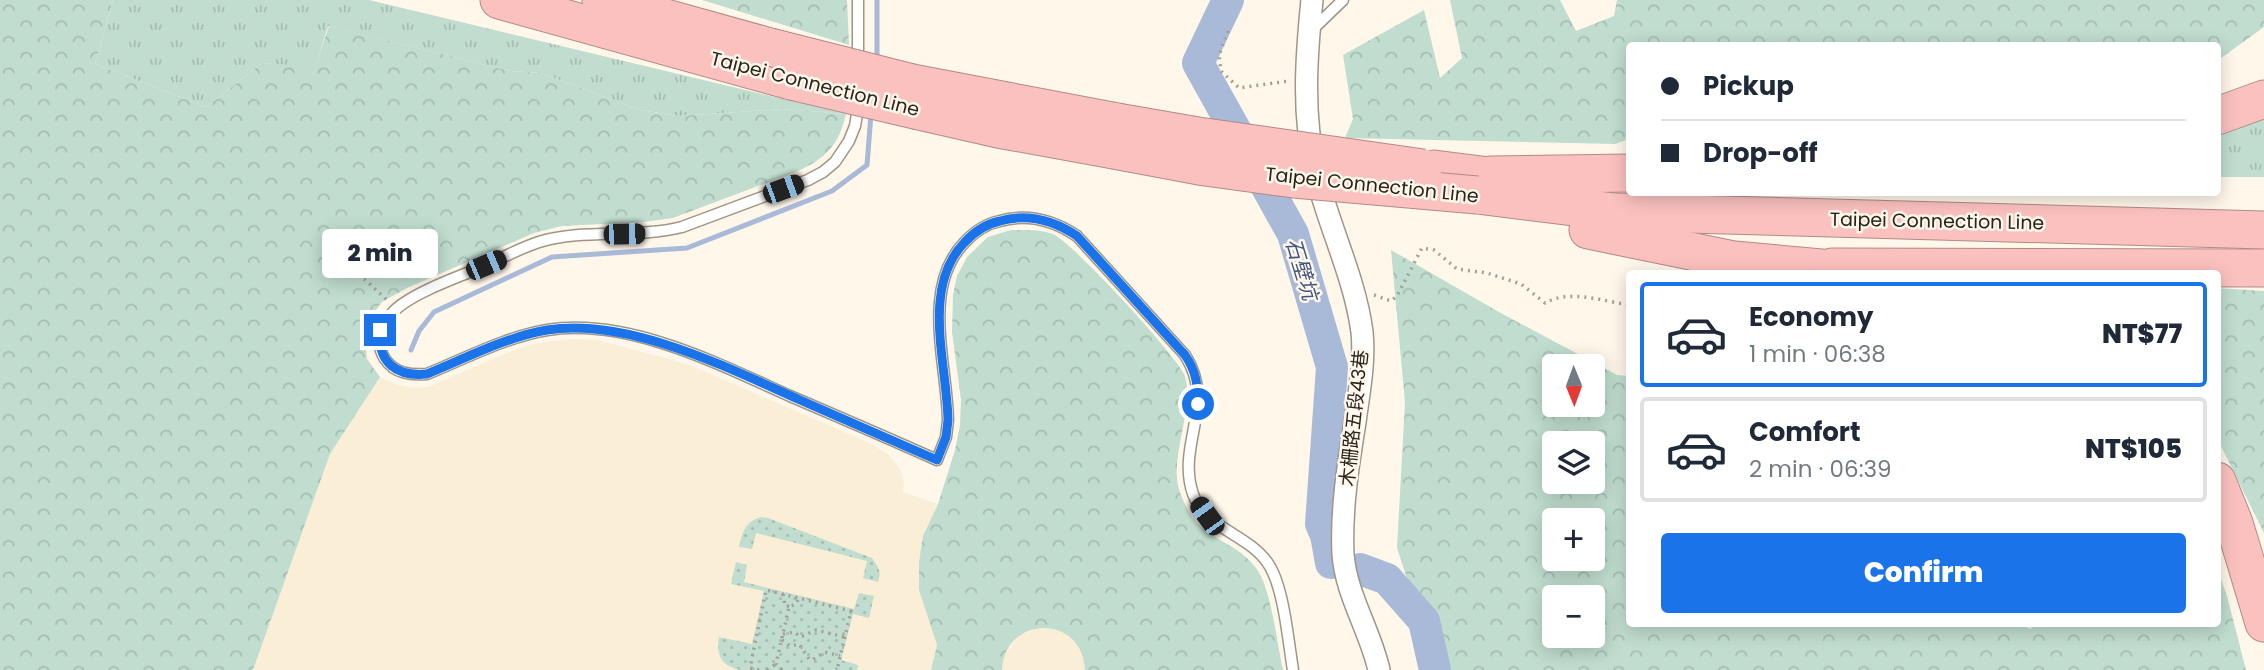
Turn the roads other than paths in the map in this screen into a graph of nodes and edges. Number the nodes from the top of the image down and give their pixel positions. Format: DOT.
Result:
graph roads {
  1 [pos="499,0"];
  2 [pos="601,0"];
  3 [pos="858,0"];
  4 [pos="1312,0"];
  5 [pos="1343,0"];
  6 [pos="1308,34"];
  7 [pos="858,77"];
  8 [pos="858,90"];
  9 [pos="916,97"];
  10 [pos="2264,99"];
  11 [pos="2221,115"];
  12 [pos="1115,136"];
  13 [pos="1626,173"];
  14 [pos="1626,191"];
  15 [pos="1476,193"];
  16 [pos="1802,196"];
  17 [pos="2242,213"];
  18 [pos="2264,230"];
  19 [pos="1832,267"];
  20 [pos="2264,268"];
  21 [pos="1851,270"];
  22 [pos="2221,491"];
  23 [pos="2264,623"];
  24 [pos="1293,670"];
  25 [pos="1379,670"];
  1 -- 9 [label="highway, Taipei Connection Line, bridge"];
  2 -- 9 [label="highway, Taipei Connection Line, bridge"];
  3 -- 7 [label="lane"];
  4 -- 6 [label="street, 木柵路五段43巷"];
  5 -- 6 [label="lane"];
  6 -- 25 [label="street, 木柵路五段43巷"];
  8 -- 24 [label="lane"];
  9 -- 12 [label="highway, Taipei Connection Line"];
  10 -- 11 [label="highway"];
  12 -- 15 [label="highway, Taipei Connection Line, bridge"];
  12 -- 15 [label="highway, Taipei Connection Line, bridge"];
  13 -- 15 [label="highway"];
  14 -- 15 [label="highway, Taipei Connection Line"];
  15 -- 17 [label="highway, Taipei Connection Line"];
  15 -- 19 [label="highway"];
  16 -- 17 [label="highway, Taipei Connection Line"];
  17 -- 18 [label="highway, Taipei Connection Line"];
  19 -- 20 [label="highway"];
  19 -- 21 [label="highway"];
  22 -- 23 [label="highway"];
}
